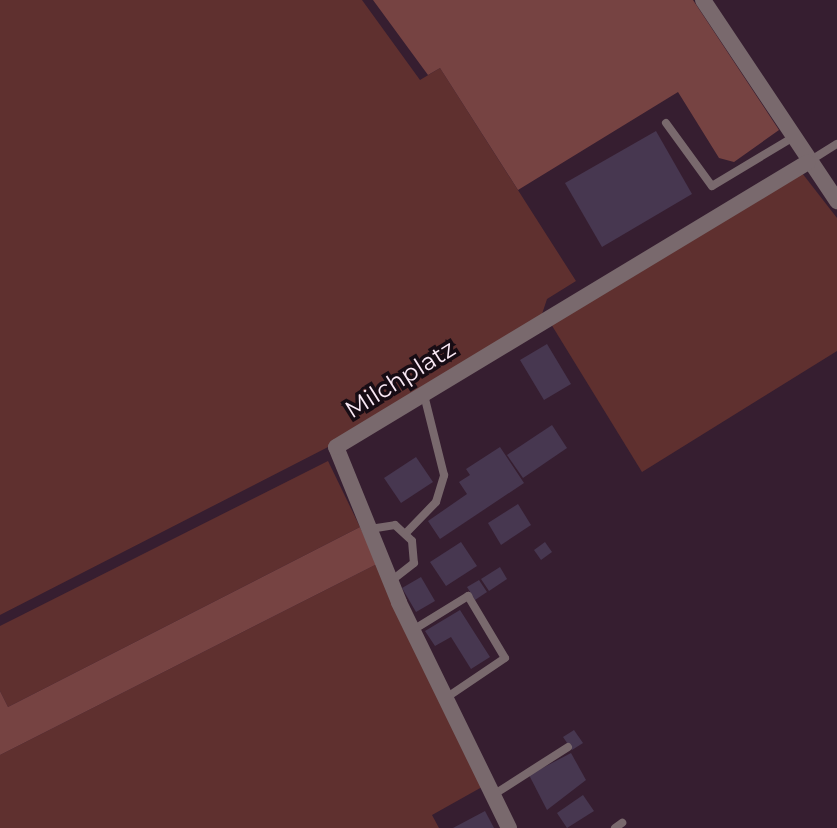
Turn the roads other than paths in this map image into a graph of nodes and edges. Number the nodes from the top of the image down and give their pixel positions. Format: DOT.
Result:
graph roads {
  1 [pos="703,0"];
  2 [pos="666,123"];
  3 [pos="792,138"];
  4 [pos="837,144"];
  5 [pos="808,162"];
  6 [pos="837,201"];
  7 [pos="424,391"];
  8 [pos="370,529"];
  9 [pos="406,533"];
  10 [pos="391,581"];
  11 [pos="413,630"];
  12 [pos="446,698"];
  13 [pos="568,747"];
  14 [pos="493,795"];
  15 [pos="509,828"];
  1 -- 3 [label="street"];
  2 -- 3 [label="lane"];
  3 -- 5 [label="street"];
  4 -- 5 [label="lane"];
  5 -- 6 [label="street"];
  5 -- 7 [label="street, Milchplatz"];
  7 -- 8 [label="street, Milchplatz"];
  7 -- 9 [label="lane"];
  8 -- 9 [label="lane"];
  8 -- 10 [label="street, Milchplatz"];
  9 -- 10 [label="lane"];
  10 -- 11 [label="street, Milchplatz"];
  11 -- 12 [label="street, Milchplatz"];
  11 -- 12 [label="lane"];
  12 -- 14 [label="street, Milchplatz"];
  13 -- 14 [label="lane"];
  14 -- 15 [label="street, Milchplatz"];
}
